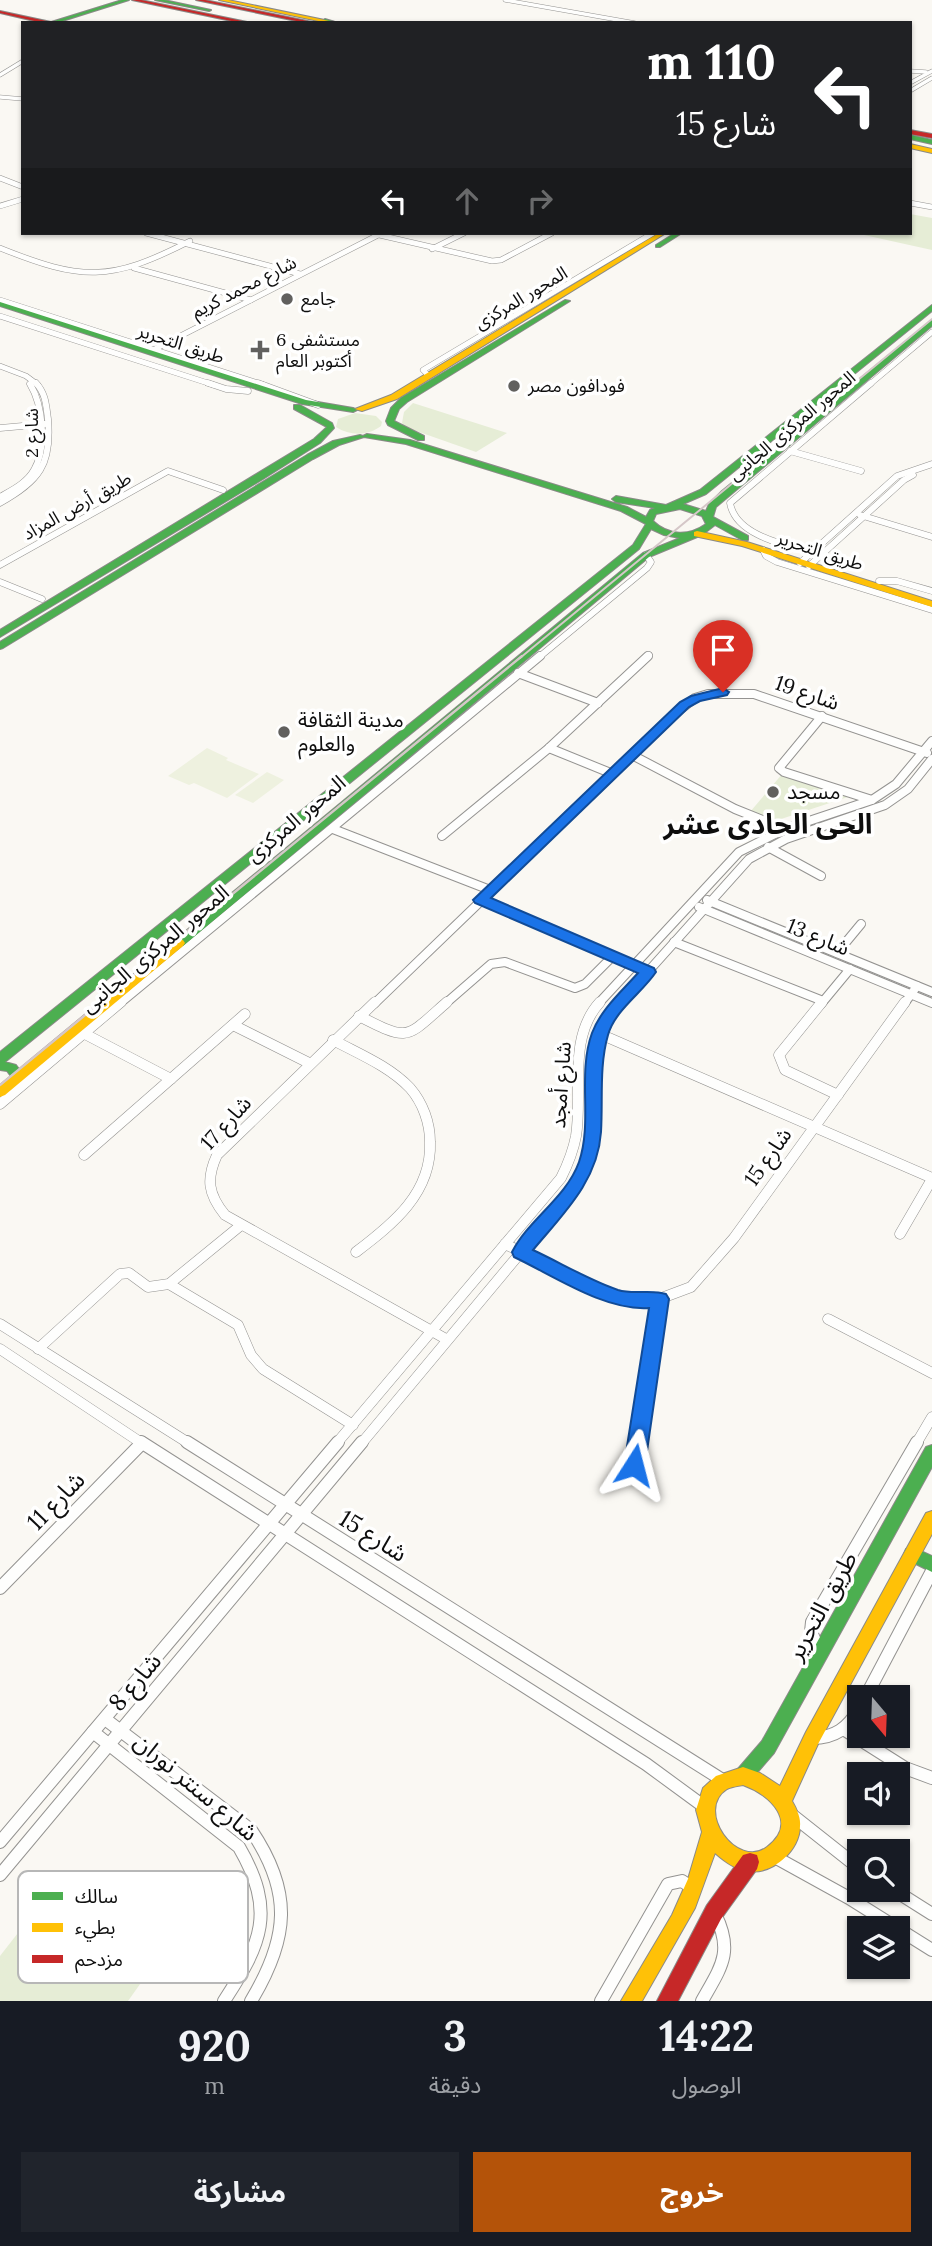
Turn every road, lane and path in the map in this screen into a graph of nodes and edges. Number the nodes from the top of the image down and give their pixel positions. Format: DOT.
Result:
graph roads {
  1 [pos="117,0"];
  2 [pos="127,0"];
  3 [pos="134,0"];
  4 [pos="198,0"];
  5 [pos="221,0"];
  6 [pos="151,1"];
  7 [pos="507,1"];
  8 [pos="0,13"];
  9 [pos="30,21"];
  10 [pos="39,21"];
  11 [pos="55,21"];
  12 [pos="56,21"];
  13 [pos="241,21"];
  14 [pos="261,21"];
  15 [pos="322,21"];
  16 [pos="323,21"];
  17 [pos="612,21"];
  18 [pos="623,21"];
  19 [pos="21,61"];
  20 [pos="932,71"];
  21 [pos="1,73"];
  22 [pos="912,73"];
  23 [pos="912,75"];
  24 [pos="916,80"];
  25 [pos="930,80"];
  26 [pos="912,82"];
  27 [pos="912,90"];
  28 [pos="0,97"];
  29 [pos="21,97"];
  30 [pos="912,138"];
  31 [pos="912,139"];
  32 [pos="932,139"];
  33 [pos="932,149"];
  34 [pos="0,176"];
  35 [pos="21,184"];
  36 [pos="21,201"];
  37 [pos="912,205"];
  38 [pos="0,207"];
  39 [pos="932,210"];
  40 [pos="155,235"];
  41 [pos="165,235"];
  42 [pos="376,235"];
  43 [pos="382,235"];
  44 [pos="460,235"];
  45 [pos="548,235"];
  46 [pos="650,235"];
  47 [pos="660,235"];
  48 [pos="675,235"];
  49 [pos="188,242"];
  50 [pos="0,248"];
  51 [pos="432,249"];
  52 [pos="134,268"];
  53 [pos="300,272"];
  54 [pos="598,277"];
  55 [pos="248,299"];
  56 [pos="0,302"];
  57 [pos="932,307"];
  58 [pos="0,311"];
  59 [pos="0,316"];
  60 [pos="920,318"];
  61 [pos="50,320"];
  62 [pos="65,320"];
  63 [pos="932,332"];
  64 [pos="157,350"];
  65 [pos="178,356"];
  66 [pos="0,368"];
  67 [pos="428,375"];
  68 [pos="247,391"];
  69 [pos="850,394"];
  70 [pos="312,408"];
  71 [pos="356,410"];
  72 [pos="391,422"];
  73 [pos="43,424"];
  74 [pos="329,427"];
  75 [pos="0,428"];
  76 [pos="47,433"];
  77 [pos="39,434"];
  78 [pos="363,437"];
  79 [pos="790,451"];
  80 [pos="37,467"];
  81 [pos="46,467"];
  82 [pos="932,467"];
  83 [pos="279,471"];
  84 [pos="861,471"];
  85 [pos="260,477"];
  86 [pos="552,483"];
  87 [pos="223,490"];
  88 [pos="730,495"];
  89 [pos="0,497"];
  90 [pos="0,503"];
  91 [pos="666,507"];
  92 [pos="861,513"];
  93 [pos="710,518"];
  94 [pos="649,523"];
  95 [pos="932,534"];
  96 [pos="694,535"];
  97 [pos="763,550"];
  98 [pos="646,555"];
  99 [pos="811,559"];
  100 [pos="0,565"];
  101 [pos="102,567"];
  102 [pos="879,581"];
  103 [pos="0,582"];
  104 [pos="932,590"];
  105 [pos="932,597"];
  106 [pos="42,599"];
  107 [pos="932,604"];
  108 [pos="932,610"];
  109 [pos="34,613"];
  110 [pos="53,620"];
  111 [pos="0,624"];
  112 [pos="0,634"];
  113 [pos="0,646"];
  114 [pos="649,655"];
  115 [pos="518,673"];
  116 [pos="598,702"];
  117 [pos="822,716"];
  118 [pos="435,736"];
  119 [pos="932,741"];
  120 [pos="549,748"];
  121 [pos="632,755"];
  122 [pos="929,755"];
  123 [pos="613,774"];
  124 [pos="872,800"];
  125 [pos="333,829"];
  126 [pos="785,829"];
  127 [pos="442,836"];
  128 [pos="768,848"];
  129 [pos="821,876"];
  130 [pos="490,890"];
  131 [pos="481,900"];
  132 [pos="694,900"];
  133 [pos="706,905"];
  134 [pos="861,924"];
  135 [pos="674,942"];
  136 [pos="837,953"];
  137 [pos="613,956"];
  138 [pos="634,965"];
  139 [pos="850,969"];
  140 [pos="648,972"];
  141 [pos="914,990"];
  142 [pos="932,992"];
  143 [pos="823,1001"];
  144 [pos="932,1003"];
  145 [pos="245,1014"];
  146 [pos="359,1016"];
  147 [pos="233,1025"];
  148 [pos="83,1033"];
  149 [pos="600,1034"];
  150 [pos="333,1040"];
  151 [pos="0,1059"];
  152 [pos="309,1063"];
  153 [pos="0,1065"];
  154 [pos="18,1076"];
  155 [pos="171,1079"];
  156 [pos="0,1092"];
  157 [pos="838,1095"];
  158 [pos="0,1104"];
  159 [pos="813,1126"];
  160 [pos="84,1155"];
  161 [pos="932,1179"];
  162 [pos="240,1226"];
  163 [pos="900,1234"];
  164 [pos="505,1244"];
  165 [pos="356,1252"];
  166 [pos="521,1252"];
  167 [pos="169,1284"];
  168 [pos="660,1299"];
  169 [pos="828,1319"];
  170 [pos="0,1324"];
  171 [pos="431,1330"];
  172 [pos="446,1339"];
  173 [pos="0,1349"];
  174 [pos="38,1349"];
  175 [pos="932,1373"];
  176 [pos="932,1417"];
  177 [pos="353,1425"];
  178 [pos="142,1443"];
  179 [pos="932,1452"];
  180 [pos="634,1465"];
  181 [pos="285,1505"];
  182 [pos="301,1516"];
  183 [pos="932,1518"];
  184 [pos="269,1524"];
  185 [pos="285,1535"];
  186 [pos="912,1554"];
  187 [pos="932,1564"];
  188 [pos="932,1571"];
  189 [pos="0,1588"];
  190 [pos="820,1652"];
  191 [pos="872,1685"];
  192 [pos="105,1719"];
  193 [pos="847,1727"];
  194 [pos="845,1730"];
  195 [pos="121,1731"];
  196 [pos="93,1732"];
  197 [pos="812,1738"];
  198 [pos="110,1745"];
  199 [pos="743,1776"];
  200 [pos="932,1778"];
  201 [pos="724,1781"];
  202 [pos="785,1805"];
  203 [pos="706,1808"];
  204 [pos="710,1835"];
  205 [pos="0,1842"];
  206 [pos="773,1856"];
  207 [pos="847,1858"];
  208 [pos="750,1862"];
  209 [pos="0,1875"];
  210 [pos="696,1890"];
  211 [pos="910,1900"];
  212 [pos="714,1912"];
  213 [pos="932,1914"];
  214 [pos="932,1950"];
  215 [pos="248,1968"];
  216 [pos="237,1983"];
  217 [pos="224,2001"];
  218 [pos="251,2001"];
  219 [pos="601,2001"];
  220 [pos="631,2001"];
  221 [pos="667,2001"];
  222 [pos="702,2001"];
  1 -- 11 [label="main road"];
  2 -- 12 [label="main road"];
  3 -- 6 [label="main road"];
  4 -- 15 [label="main road"];
  5 -- 16 [label="main road"];
  6 -- 13 [label="main road"];
  6 -- 14 [label="main road"];
  7 -- 17 [label="street"];
  7 -- 18 [label="street"];
  8 -- 9 [label="main road"];
  8 -- 10 [label="main road"];
  19 -- 21 [label="street"];
  20 -- 22 [label="street"];
  20 -- 24 [label="street"];
  23 -- 24 [label="street"];
  24 -- 26 [label="street"];
  25 -- 27 [label="street"];
  28 -- 29 [label="street"];
  30 -- 32 [label="main road"];
  31 -- 33 [label="main road"];
  34 -- 35 [label="street"];
  36 -- 38 [label="street"];
  37 -- 39 [label="street"];
  40 -- 49 [label="street"];
  41 -- 49 [label="street"];
  42 -- 53 [label="street, شارع محمد كريم"];
  43 -- 51 [label="street"];
  44 -- 51 [label="street"];
  45 -- 51 [label="street"];
  46 -- 67 [label="street"];
  47 -- 54 [label="main road, المحور المركزى"];
  48 -- 54 [label="main road, المحور المركزى"];
  49 -- 52 [label="street"];
  49 -- 53 [label="street"];
  50 -- 52 [label="street"];
  52 -- 55 [label="street"];
  53 -- 55 [label="street, شارع محمد كريم"];
  54 -- 67 [label="main road, المحور المركزى"];
  54 -- 72 [label="main road, المحور المركزى"];
  55 -- 64 [label="street, شارع محمد كريم"];
  56 -- 61 [label="main road, طريق التحرير"];
  56 -- 62 [label="street"];
  57 -- 60 [label="main road"];
  58 -- 68 [label="main road, طريق التحرير"];
  59 -- 68 [label="street"];
  60 -- 69 [label="main road"];
  60 -- 91 [label="main road"];
  61 -- 62 [label="main road"];
  61 -- 64 [label="main road, طريق التحرير"];
  62 -- 64 [label="street"];
  63 -- 69 [label="street, المحور المركزى الجانبى"];
  64 -- 65 [label="main road"];
  64 -- 70 [label="main road, طريق التحرير"];
  65 -- 70 [label="street"];
  66 -- 73 [label="street, شارع 2"];
  67 -- 71 [label="main road, المحور المركزى"];
  68 -- 70 [label="main road, طريق التحرير"];
  69 -- 79 [label="street, المحور المركزى الجانبى"];
  69 -- 88 [label="main road"];
  70 -- 71 [label="main road, طريق التحرير"];
  70 -- 74 [label="main road, طريق التحرير"];
  71 -- 72 [label="main road, طريق التحرير"];
  71 -- 74 [label="main road, المحور المركزى"];
  72 -- 78 [label="main road"];
  72 -- 86 [label="main road, طريق التحرير"];
  73 -- 75 [label="street"];
  73 -- 76 [label="street, شارع 2"];
  73 -- 77 [label="street, شارع 2"];
  74 -- 78 [label="main road, طريق التحرير"];
  74 -- 83 [label="main road"];
  76 -- 77 [label="street"];
  76 -- 81 [label="street, شارع 2"];
  77 -- 80 [label="street, شارع 2"];
  78 -- 83 [label="main road"];
  78 -- 86 [label="main road, طريق التحرير"];
  79 -- 84 [label="street"];
  79 -- 88 [label="street, المحور المركزى الجانبى"];
  80 -- 81 [label="street"];
  80 -- 89 [label="street, شارع 2"];
  81 -- 90 [label="street, شارع 2"];
  82 -- 92 [label="street"];
  83 -- 85 [label="main road"];
  83 -- 110 [label="main road"];
  85 -- 87 [label="main road"];
  85 -- 101 [label="main road"];
  86 -- 91 [label="main road, طريق التحرير"];
  86 -- 94 [label="main road, طريق التحرير"];
  87 -- 100 [label="street, طريق أرض المزاد"];
  87 -- 101 [label="main road"];
  88 -- 93 [label="main road"];
  88 -- 99 [label="street, المحور المركزى الجانبى"];
  91 -- 93 [label="main road, طريق التحرير"];
  91 -- 94 [label="main road, المحور المركزى"];
  92 -- 95 [label="street"];
  92 -- 99 [label="street"];
  93 -- 96 [label="main road"];
  93 -- 99 [label="main road, طريق التحرير"];
  94 -- 96 [label="main road, طريق التحرير"];
  94 -- 151 [label="main road, المحور المركزى"];
  96 -- 97 [label="main road, طريق التحرير"];
  96 -- 98 [label="main road, المحور المركزى"];
  97 -- 99 [label="main road, طريق التحرير"];
  97 -- 108 [label="street"];
  98 -- 115 [label="street, المحور المركزى الجانبى"];
  98 -- 118 [label="main road, المحور المركزى"];
  99 -- 102 [label="main road, طريق التحرير"];
  99 -- 107 [label="main road, طريق التحرير"];
  101 -- 106 [label="main road"];
  101 -- 109 [label="main road"];
  102 -- 104 [label="street"];
  102 -- 105 [label="main road, طريق التحرير"];
  103 -- 106 [label="street"];
  106 -- 111 [label="main road"];
  109 -- 110 [label="main road"];
  109 -- 112 [label="main road"];
  110 -- 113 [label="main road"];
  114 -- 116 [label="street"];
  115 -- 116 [label="street"];
  115 -- 118 [label="street, المحور المركزى الجانبى"];
  116 -- 120 [label="street"];
  117 -- 121 [label="street, شارع 19"];
  117 -- 122 [label="street, شارع 19"];
  117 -- 124 [label="street"];
  118 -- 125 [label="street, المحور المركزى الجانبى"];
  118 -- 154 [label="main road, المحور المركزى"];
  119 -- 122 [label="street, شارع أمجد"];
  120 -- 123 [label="street"];
  120 -- 127 [label="street"];
  121 -- 123 [label="street, شارع 19"];
  121 -- 126 [label="street"];
  122 -- 124 [label="street, شارع أمجد"];
  122 -- 128 [label="street, شارع أمجد"];
  123 -- 130 [label="street, شارع 19"];
  124 -- 126 [label="street, شارع أمجد"];
  125 -- 130 [label="street"];
  125 -- 148 [label="street, المحور المركزى الجانبى"];
  126 -- 132 [label="street, شارع أمجد"];
  128 -- 129 [label="street"];
  128 -- 133 [label="street, شارع أمجد"];
  130 -- 131 [label="street, شارع 17"];
  131 -- 137 [label="street"];
  131 -- 146 [label="street, شارع 17"];
  132 -- 133 [label="street, شارع 13"];
  132 -- 138 [label="street, شارع أمجد"];
  133 -- 135 [label="street, شارع أمجد"];
  133 -- 136 [label="street, شارع 13"];
  133 -- 139 [label="street, شارع 13"];
  134 -- 136 [label="street"];
  135 -- 140 [label="street, شارع أمجد"];
  135 -- 143 [label="street"];
  136 -- 141 [label="street, شارع 13"];
  137 -- 138 [label="street"];
  137 -- 146 [label="street"];
  138 -- 140 [label="street"];
  138 -- 164 [label="street, شارع أمجد"];
  139 -- 141 [label="street, شارع 13"];
  139 -- 143 [label="street"];
  140 -- 149 [label="street, شارع أمجد"];
  141 -- 142 [label="street, شارع 13"];
  141 -- 144 [label="street, شارع 13"];
  141 -- 157 [label="street, شارع 15"];
  143 -- 157 [label="street"];
  145 -- 147 [label="street"];
  146 -- 150 [label="street, شارع 17"];
  147 -- 152 [label="street"];
  147 -- 155 [label="street"];
  148 -- 155 [label="street"];
  148 -- 158 [label="street, المحور المركزى الجانبى"];
  149 -- 159 [label="street"];
  149 -- 166 [label="street, شارع أمجد"];
  150 -- 152 [label="street, شارع 17"];
  150 -- 165 [label="street"];
  152 -- 162 [label="street, شارع 17"];
  153 -- 154 [label="main road"];
  154 -- 156 [label="main road, المحور المركزى"];
  155 -- 160 [label="street"];
  157 -- 159 [label="street, شارع 15"];
  159 -- 161 [label="street"];
  159 -- 168 [label="street, شارع 15"];
  161 -- 163 [label="street"];
  162 -- 167 [label="street"];
  162 -- 171 [label="street, شارع 17"];
  164 -- 166 [label="street, شارع 15"];
  164 -- 171 [label="street, شارع أمجد"];
  166 -- 168 [label="street, شارع 15"];
  166 -- 172 [label="street, شارع أمجد"];
  167 -- 174 [label="street"];
  167 -- 177 [label="street"];
  168 -- 180 [label="street"];
  169 -- 175 [label="street"];
  170 -- 174 [label="street, شارع 15"];
  171 -- 172 [label="street, شارع 17"];
  171 -- 177 [label="street, شارع أمجد"];
  172 -- 182 [label="street, شارع أمجد"];
  173 -- 178 [label="street, شارع 15"];
  174 -- 181 [label="street, شارع 15"];
  176 -- 190 [label="street"];
  177 -- 181 [label="street, شارع أمجد"];
  178 -- 184 [label="street, شارع 15"];
  178 -- 189 [label="street, شارع 11"];
  179 -- 190 [label="main road, طريق التحرير"];
  181 -- 182 [label="street, شارع 15"];
  181 -- 184 [label="street, شارع 8"];
  182 -- 185 [label="street, شارع 8"];
  182 -- 201 [label="street, شارع 15"];
  183 -- 186 [label="main road"];
  184 -- 185 [label="street, شارع 15"];
  184 -- 192 [label="street, شارع 8"];
  185 -- 195 [label="street, شارع 8"];
  185 -- 203 [label="street, شارع 15"];
  186 -- 187 [label="main road"];
  186 -- 197 [label="main road"];
  188 -- 191 [label="street"];
  190 -- 199 [label="main road, طريق التحرير"];
  192 -- 195 [label="street, شارع سنتر نوران"];
  192 -- 196 [label="street, شارع 8"];
  193 -- 194 [label="street"];
  194 -- 197 [label="street"];
  194 -- 200 [label="street"];
  195 -- 198 [label="street, شارع 8"];
  195 -- 218 [label="street, شارع سنتر نوران"];
  196 -- 198 [label="street, شارع سنتر نوران"];
  196 -- 205 [label="street, شارع 8"];
  197 -- 202 [label="main road"];
  198 -- 209 [label="street, شارع 8"];
  198 -- 215 [label="street, شارع سنتر نوران"];
  199 -- 201 [label="main road"];
  199 -- 202 [label="main road"];
  201 -- 203 [label="main road"];
  202 -- 206 [label="main road"];
  202 -- 207 [label="street"];
  203 -- 204 [label="main road"];
  204 -- 208 [label="main road"];
  204 -- 210 [label="main road"];
  206 -- 208 [label="main road"];
  206 -- 214 [label="street"];
  208 -- 212 [label="main road"];
  210 -- 219 [label="street"];
  210 -- 220 [label="main road"];
  211 -- 213 [label="street"];
  212 -- 221 [label="main road"];
  212 -- 222 [label="street"];
  216 -- 217 [label="street, شارع سنتر نوران"];
}
